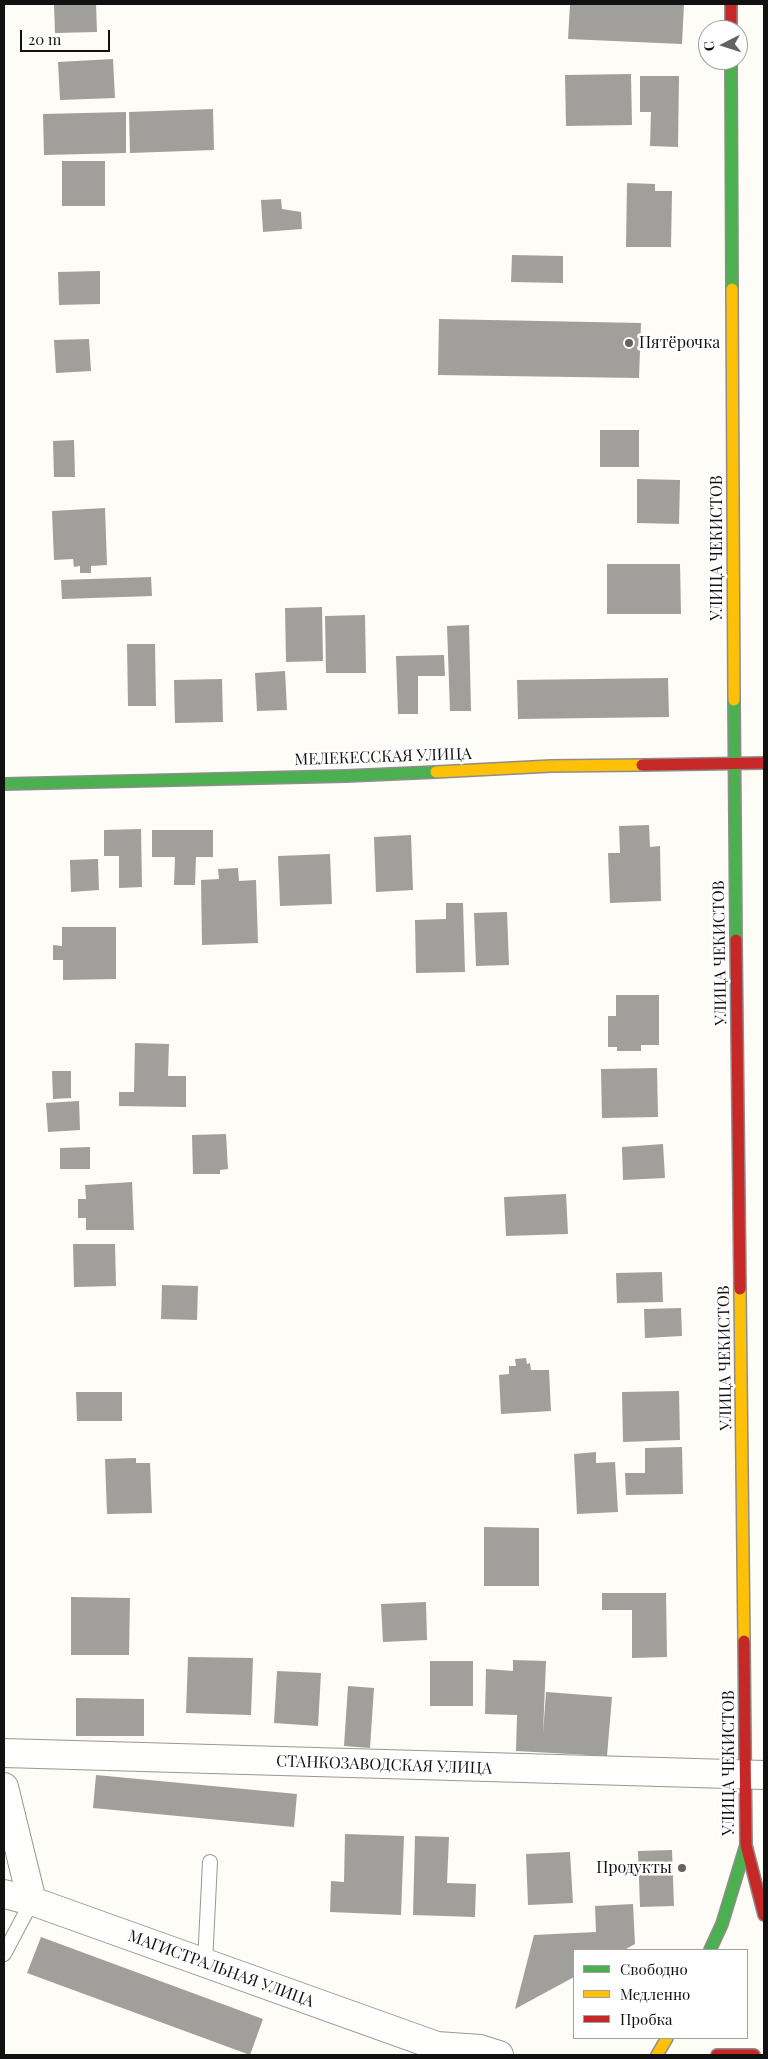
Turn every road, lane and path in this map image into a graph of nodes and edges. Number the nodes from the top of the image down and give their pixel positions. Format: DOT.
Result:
graph roads {
  1 [pos="731,4"];
  2 [pos="731,20"];
  3 [pos="731,70"];
  4 [pos="764,763"];
  5 [pos="734,764"];
  6 [pos="4,784"];
  7 [pos="4,1753"];
  8 [pos="755,1776"];
  9 [pos="4,1788"];
  10 [pos="746,1845"];
  11 [pos="210,1862"];
  12 [pos="4,1894"];
  13 [pos="32,1901"];
  14 [pos="764,1915"];
  15 [pos="710,1949"];
  16 [pos="4,1954"];
  17 [pos="205,1963"];
  18 [pos="667,2039"];
  19 [pos="442,2051"];
  20 [pos="499,2055"];
  21 [pos="657,2055"];
  22 [pos="717,2055"];
  23 [pos="754,2055"];
  1 -- 2 [label="main road"];
  3 -- 5 [label="main road, УЛИЦА ЧЕКИСТОВ"];
  4 -- 5 [label="main road, МЕЛЕКЕССКАЯ УЛИЦА"];
  5 -- 6 [label="main road, МЕЛЕКЕССКАЯ УЛИЦА"];
  5 -- 8 [label="main road, УЛИЦА ЧЕКИСТОВ"];
  7 -- 8 [label="street, СТАНКОЗАВОДСКАЯ УЛИЦА"];
  8 -- 10 [label="main road, УЛИЦА ЧЕКИСТОВ"];
  9 -- 13 [label="street"];
  10 -- 14 [label="main road, УЛИЦА ЧЕКИСТОВ"];
  10 -- 15 [label="main road, УЛИЦА ЧЕКИСТОВ"];
  11 -- 17 [label="lane"];
  12 -- 13 [label="street, МАГИСТРАЛЬНАЯ УЛИЦА"];
  13 -- 16 [label="lane"];
  13 -- 17 [label="street, МАГИСТРАЛЬНАЯ УЛИЦА"];
  17 -- 19 [label="street, МАГИСТРАЛЬНАЯ УЛИЦА"];
  18 -- 21 [label="main road"];
  19 -- 20 [label="street, МАГИСТРАЛЬНАЯ УЛИЦА"];
  22 -- 23 [label="main road"];
}
